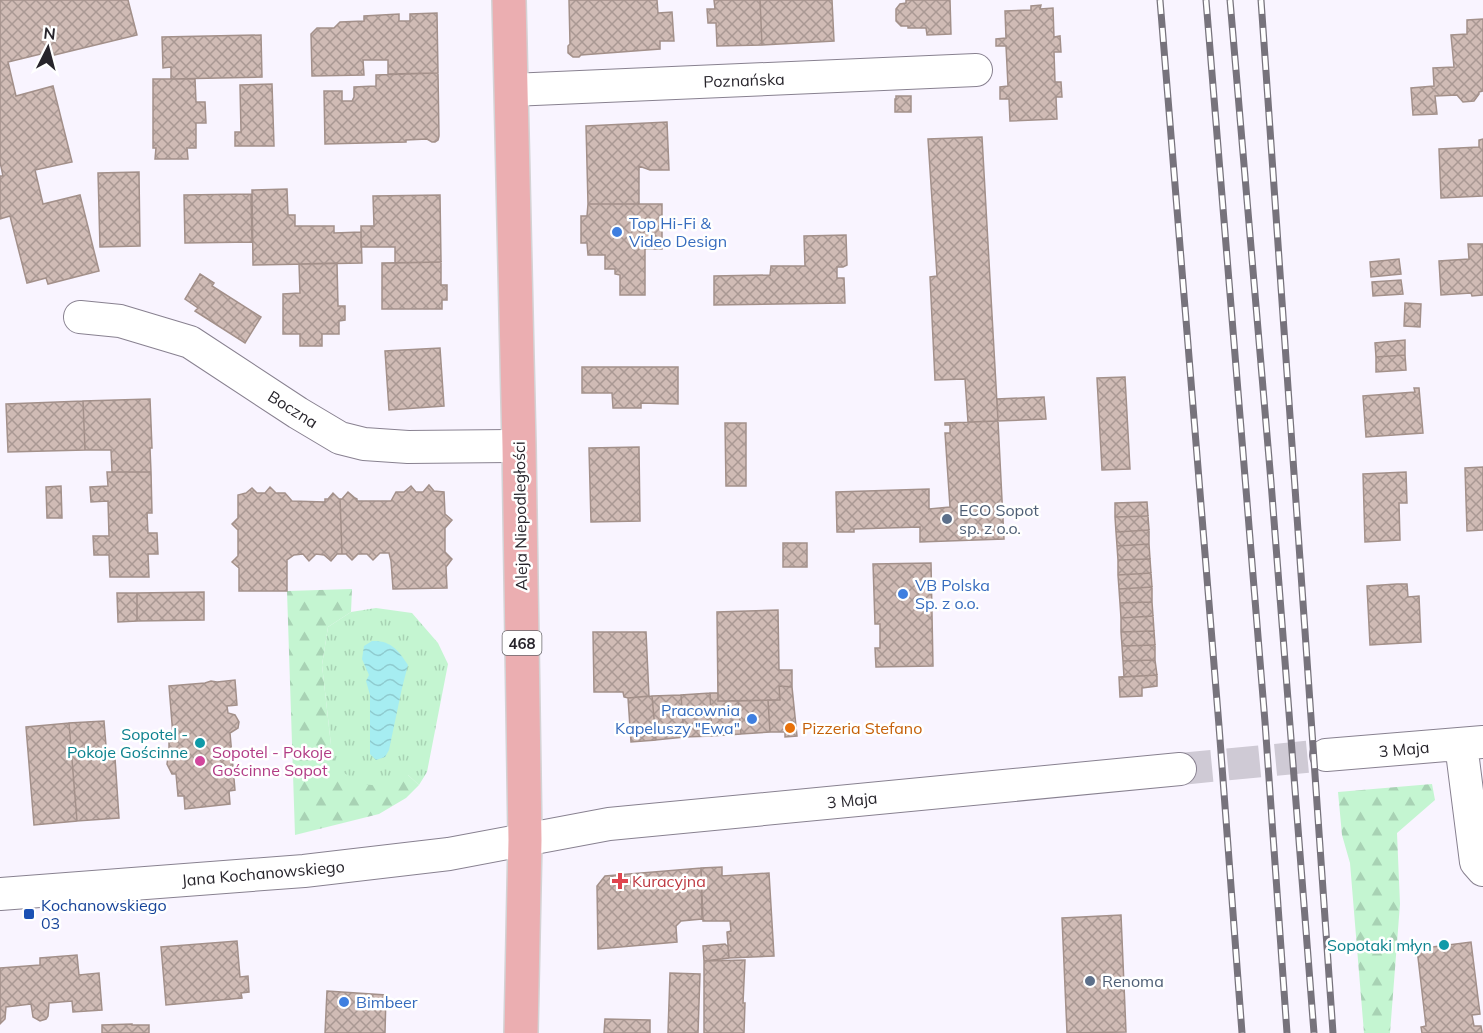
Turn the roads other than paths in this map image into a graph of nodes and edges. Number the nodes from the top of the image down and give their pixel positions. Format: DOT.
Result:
graph roads {
  1 [pos="509,0"];
  2 [pos="976,70"];
  3 [pos="511,90"];
  4 [pos="80,317"];
  5 [pos="519,446"];
  6 [pos="1472,743"];
  7 [pos="1326,755"];
  8 [pos="1180,769"];
  9 [pos="525,840"];
  10 [pos="1483,870"];
  11 [pos="0,894"];
  12 [pos="521,1033"];
  1 -- 3 [label="main road, Aleja Niepodległości / 468"];
  2 -- 3 [label="street, Poznańska"];
  3 -- 5 [label="main road, Aleja Niepodległości / 468"];
  4 -- 5 [label="street, Boczna"];
  5 -- 9 [label="main road, Aleja Niepodległości / 468"];
  6 -- 7 [label="street, 3 Maja"];
  6 -- 10 [label="street"];
  8 -- 9 [label="street, 3 Maja"];
  9 -- 11 [label="street, Jana Kochanowskiego"];
  9 -- 12 [label="main road, Aleja Niepodległości / 468"];
}
